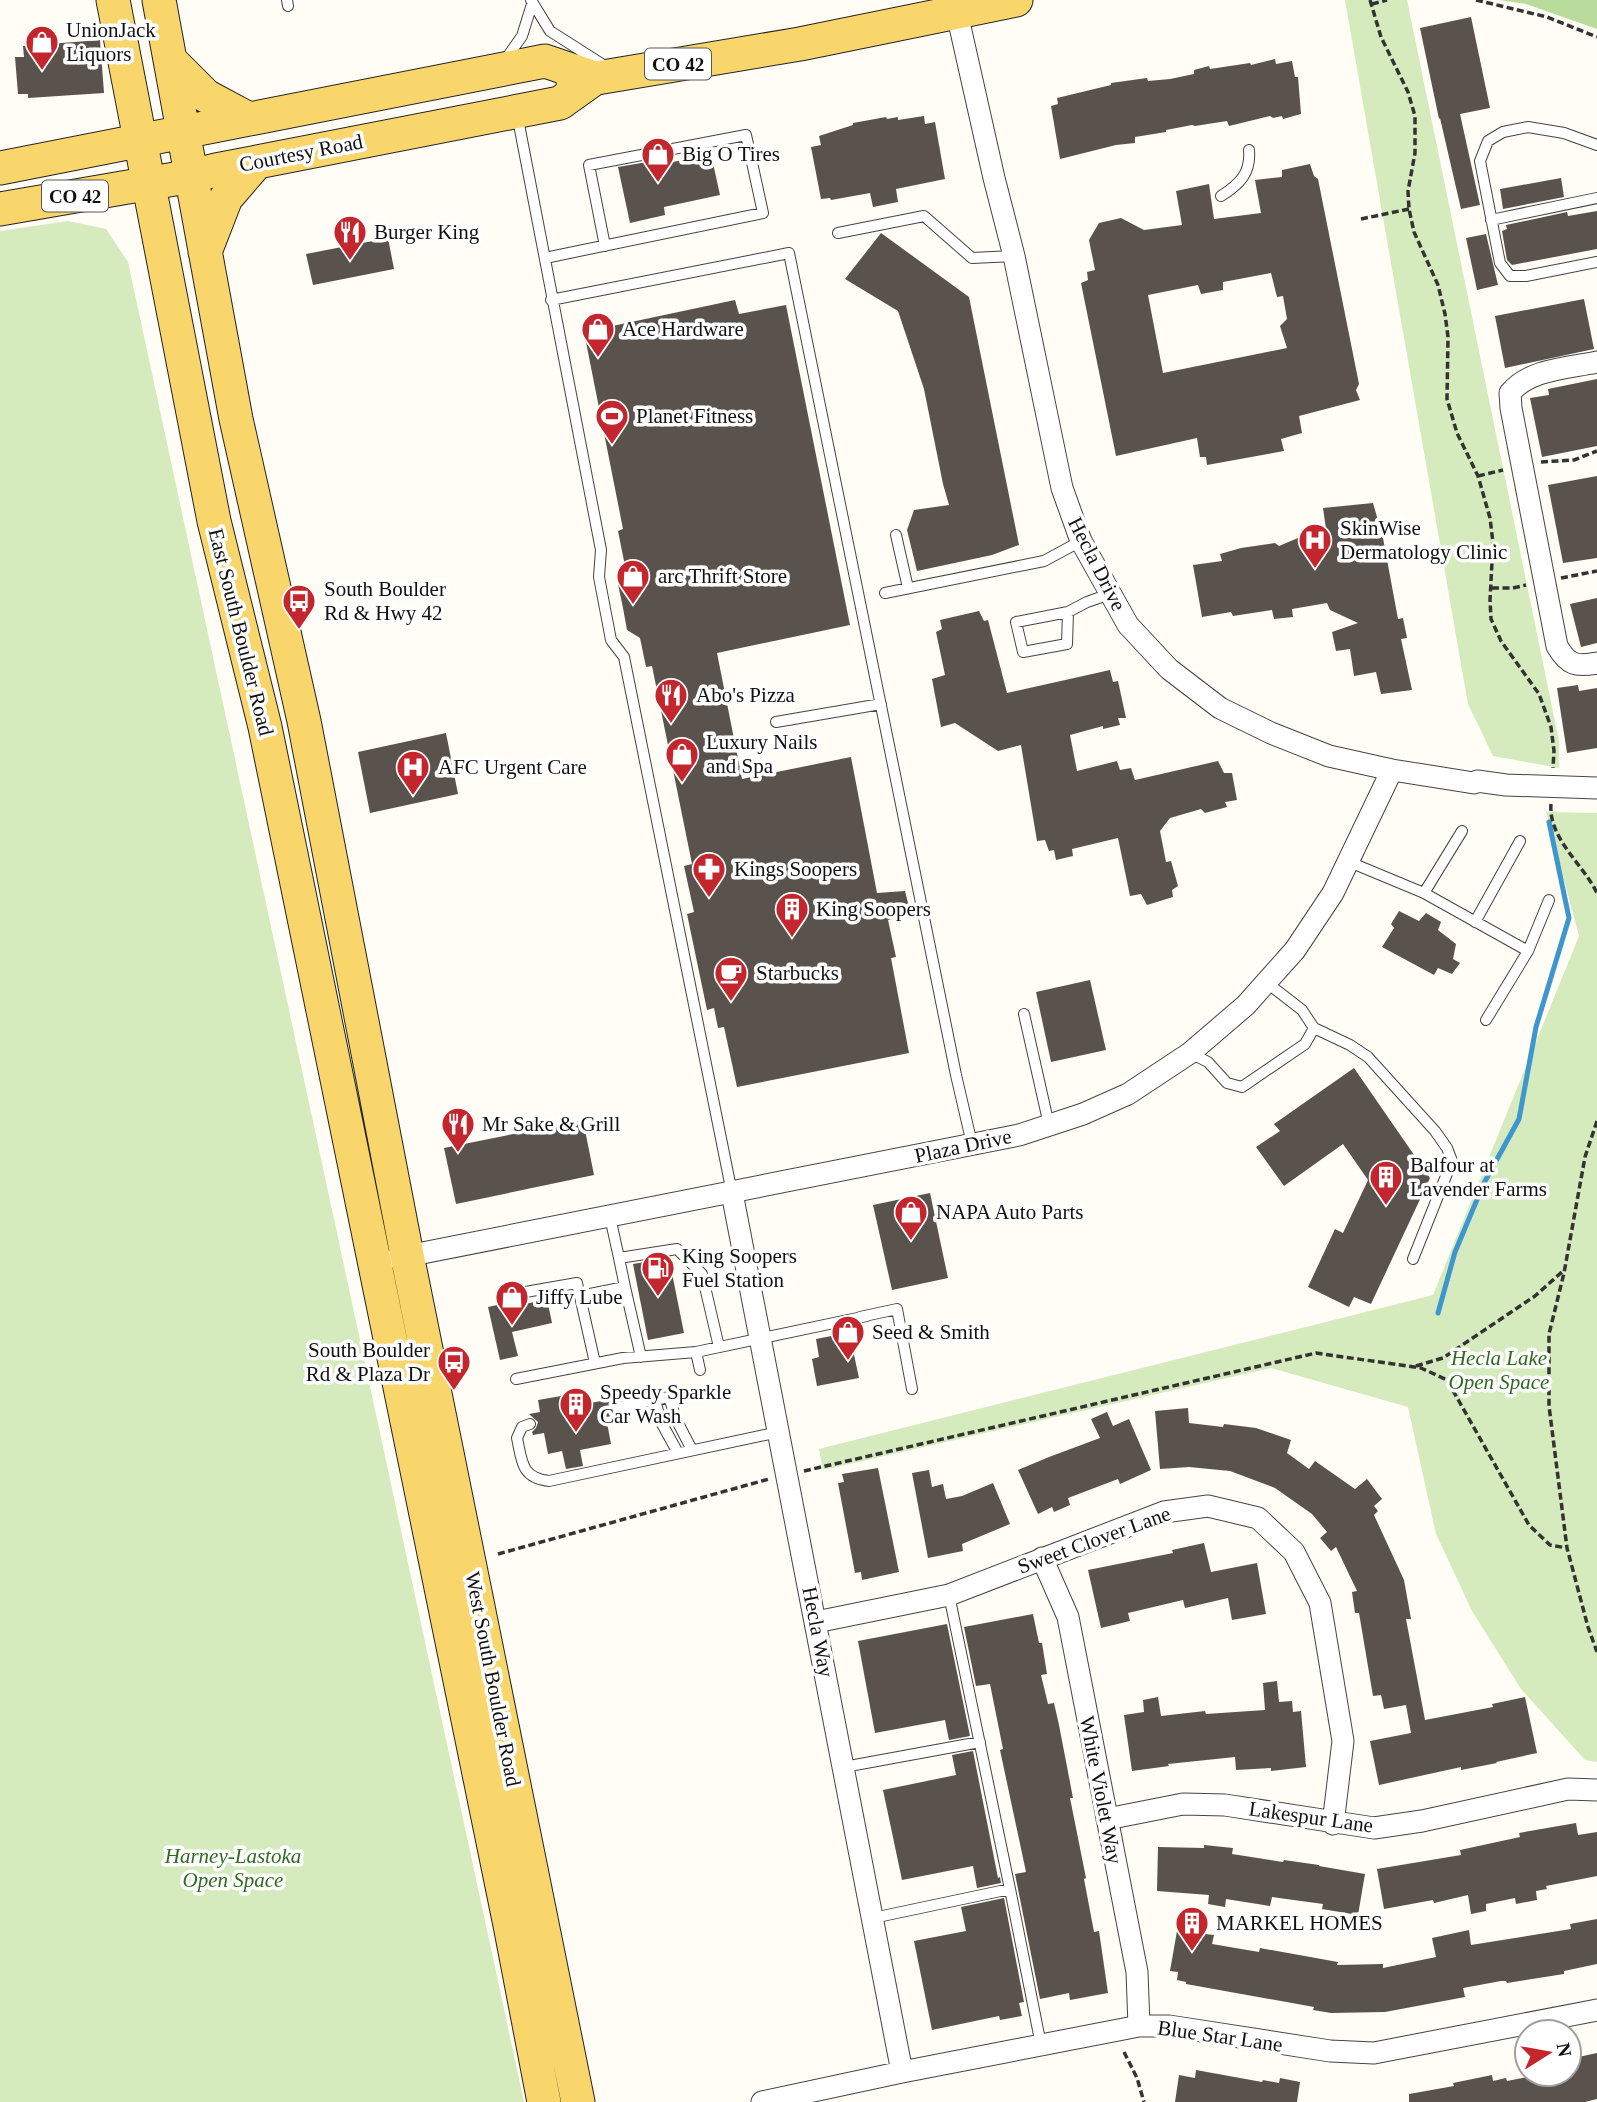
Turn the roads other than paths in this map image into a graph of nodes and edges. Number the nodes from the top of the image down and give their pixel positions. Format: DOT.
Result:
graph roads {
  1 [pos="113,0"];
  2 [pos="159,0"];
  3 [pos="1016,0"];
  4 [pos="531,2"];
  5 [pos="955,7"];
  6 [pos="171,61"];
  7 [pos="500,70"];
  8 [pos="607,76"];
  9 [pos="516,111"];
  10 [pos="250,119"];
  11 [pos="183,133"];
  12 [pos="140,140"];
  13 [pos="1597,145"];
  14 [pos="1249,150"];
  15 [pos="257,162"];
  16 [pos="0,168"];
  17 [pos="192,176"];
  18 [pos="149,183"];
  19 [pos="1221,196"];
  20 [pos="1597,198"];
  21 [pos="0,209"];
  22 [pos="1491,220"];
  23 [pos="838,233"];
  24 [pos="605,246"];
  25 [pos="205,252"];
  26 [pos="1014,256"];
  27 [pos="545,258"];
  28 [pos="1597,262"];
  29 [pos="551,300"];
  30 [pos="1597,362"];
  31 [pos="896,535"];
  32 [pos="1081,541"];
  33 [pos="908,588"];
  34 [pos="885,593"];
  35 [pos="1110,594"];
  36 [pos="1068,612"];
  37 [pos="1597,663"];
  38 [pos="881,704"];
  39 [pos="776,722"];
  40 [pos="1392,770"];
  41 [pos="1597,788"];
  42 [pos="1462,831"];
  43 [pos="1520,841"];
  44 [pos="1347,862"];
  45 [pos="1424,893"];
  46 [pos="1549,900"];
  47 [pos="1475,922"];
  48 [pos="1528,951"];
  49 [pos="1266,982"];
  50 [pos="1024,1014"];
  51 [pos="1486,1020"];
  52 [pos="1314,1028"];
  53 [pos="1190,1053"];
  54 [pos="1049,1125"];
  55 [pos="972,1144"];
  56 [pos="732,1193"];
  57 [pos="610,1217"];
  58 [pos="407,1255"];
  59 [pos="619,1258"];
  60 [pos="1413,1259"];
  61 [pos="375,1263"];
  62 [pos="625,1287"];
  63 [pos="514,1294"];
  64 [pos="580,1296"];
  65 [pos="760,1338"];
  66 [pos="719,1347"];
  67 [pos="696,1352"];
  68 [pos="641,1357"];
  69 [pos="595,1363"];
  70 [pos="700,1370"];
  71 [pos="516,1379"];
  72 [pos="912,1389"];
  73 [pos="655,1400"];
  74 [pos="619,1407"];
  75 [pos="530,1424"];
  76 [pos="779,1432"];
  77 [pos="692,1450"];
  78 [pos="678,1453"];
  79 [pos="1042,1558"];
  80 [pos="949,1595"];
  81 [pos="816,1622"];
  82 [pos="980,1742"];
  83 [pos="844,1767"];
  84 [pos="1597,1790"];
  85 [pos="1107,1819"];
  86 [pos="1334,1824"];
  87 [pos="1010,1889"];
  88 [pos="873,1918"];
  89 [pos="1597,2010"];
  90 [pos="1139,2026"];
  91 [pos="1041,2045"];
  92 [pos="902,2072"];
  93 [pos="576,2091"];
  94 [pos="544,2102"];
  95 [pos="598,2102"];
  96 [pos="762,2102"];
  1 -- 12 [label="main road, East South Boulder Road"];
  2 -- 6 [label="main road, East South Boulder Road"];
  3 -- 5 [label="main road, Courtesy Road / CO 42"];
  4 -- 7 [label="lane"];
  4 -- 8 [label="lane"];
  5 -- 8 [label="main road, Courtesy Road / CO 42"];
  5 -- 26 [label="street, Hecla Drive"];
  6 -- 10 [label="main road"];
  6 -- 11 [label="main road, East South Boulder Road"];
  7 -- 8 [label="main road, Courtesy Road / CO 42"];
  7 -- 10 [label="main road, Courtesy Road / CO 42"];
  8 -- 9 [label="main road"];
  9 -- 15 [label="main road, Courtesy Road / CO 42"];
  9 -- 27 [label="lane"];
  10 -- 11 [label="main road, Courtesy Road / CO 42"];
  11 -- 12 [label="main road, Courtesy Road / CO 42"];
  11 -- 17 [label="main road, East South Boulder Road"];
  12 -- 16 [label="main road, Courtesy Road / CO 42"];
  12 -- 18 [label="main road, East South Boulder Road"];
  13 -- 22 [label="lane"];
  14 -- 19 [label="lane"];
  15 -- 17 [label="main road, Courtesy Road / CO 42"];
  15 -- 25 [label="main road"];
  17 -- 18 [label="main road, Courtesy Road / CO 42"];
  17 -- 25 [label="main road, East South Boulder Road"];
  18 -- 21 [label="main road, Courtesy Road / CO 42"];
  18 -- 61 [label="main road, East South Boulder Road"];
  20 -- 22 [label="lane"];
  22 -- 28 [label="lane"];
  23 -- 26 [label="lane"];
  24 -- 24 [label="lane"];
  24 -- 27 [label="lane"];
  25 -- 58 [label="main road, East South Boulder Road"];
  26 -- 32 [label="street, Hecla Drive"];
  27 -- 29 [label="lane"];
  29 -- 38 [label="lane"];
  29 -- 56 [label="lane"];
  30 -- 37 [label="street"];
  31 -- 33 [label="lane"];
  32 -- 33 [label="lane"];
  32 -- 35 [label="street, Hecla Drive"];
  33 -- 34 [label="lane"];
  35 -- 36 [label="lane"];
  35 -- 40 [label="street, Hecla Drive"];
  36 -- 36 [label="lane"];
  38 -- 39 [label="lane"];
  38 -- 55 [label="lane"];
  40 -- 41 [label="street, Hecla Drive"];
  40 -- 44 [label="street, Plaza Drive"];
  42 -- 45 [label="lane"];
  43 -- 47 [label="lane"];
  44 -- 45 [label="lane"];
  44 -- 49 [label="street, Plaza Drive"];
  45 -- 47 [label="lane"];
  46 -- 48 [label="lane"];
  47 -- 48 [label="lane"];
  48 -- 51 [label="lane"];
  49 -- 52 [label="lane"];
  49 -- 53 [label="street, Plaza Drive"];
  50 -- 54 [label="lane"];
  52 -- 53 [label="lane"];
  52 -- 60 [label="lane"];
  53 -- 54 [label="street, Plaza Drive"];
  54 -- 55 [label="street, Plaza Drive"];
  55 -- 56 [label="street, Plaza Drive"];
  56 -- 57 [label="street, Plaza Drive"];
  56 -- 65 [label="street, Hecla Way"];
  57 -- 58 [label="street, Plaza Drive"];
  57 -- 59 [label="lane"];
  58 -- 61 [label="street, Plaza Drive"];
  58 -- 93 [label="main road, West South Boulder Road"];
  59 -- 62 [label="lane"];
  59 -- 66 [label="lane"];
  61 -- 94 [label="main road, West South Boulder Road"];
  62 -- 64 [label="lane"];
  62 -- 68 [label="lane"];
  63 -- 64 [label="lane"];
  64 -- 69 [label="lane"];
  65 -- 66 [label="lane"];
  65 -- 72 [label="lane"];
  65 -- 76 [label="street, Hecla Way"];
  66 -- 67 [label="lane"];
  67 -- 68 [label="lane"];
  67 -- 70 [label="lane"];
  68 -- 69 [label="lane"];
  69 -- 71 [label="lane"];
  73 -- 74 [label="lane"];
  73 -- 77 [label="lane"];
  73 -- 78 [label="lane"];
  75 -- 78 [label="lane"];
  76 -- 77 [label="lane"];
  76 -- 81 [label="street, Hecla Way"];
  77 -- 78 [label="lane"];
  79 -- 80 [label="street, Sweet Clover Lane"];
  79 -- 85 [label="street, White Violet Way"];
  79 -- 86 [label="street, Sweet Clover Lane"];
  80 -- 81 [label="street, Sweet Clover Lane"];
  80 -- 82 [label="lane"];
  81 -- 83 [label="street, Hecla Way"];
  82 -- 83 [label="lane"];
  82 -- 87 [label="lane"];
  83 -- 88 [label="street, Hecla Way"];
  84 -- 86 [label="street, Lakespur Lane"];
  85 -- 86 [label="street, Lakespur Lane"];
  85 -- 90 [label="street, White Violet Way"];
  87 -- 88 [label="lane"];
  87 -- 91 [label="lane"];
  88 -- 92 [label="street, Hecla Way"];
  89 -- 90 [label="street, Blue Star Lane"];
  90 -- 91 [label="street, Blue Star Lane"];
  91 -- 92 [label="street, Blue Star Lane"];
  92 -- 96 [label="street, Blue Star Lane"];
  93 -- 95 [label="street"];
}
